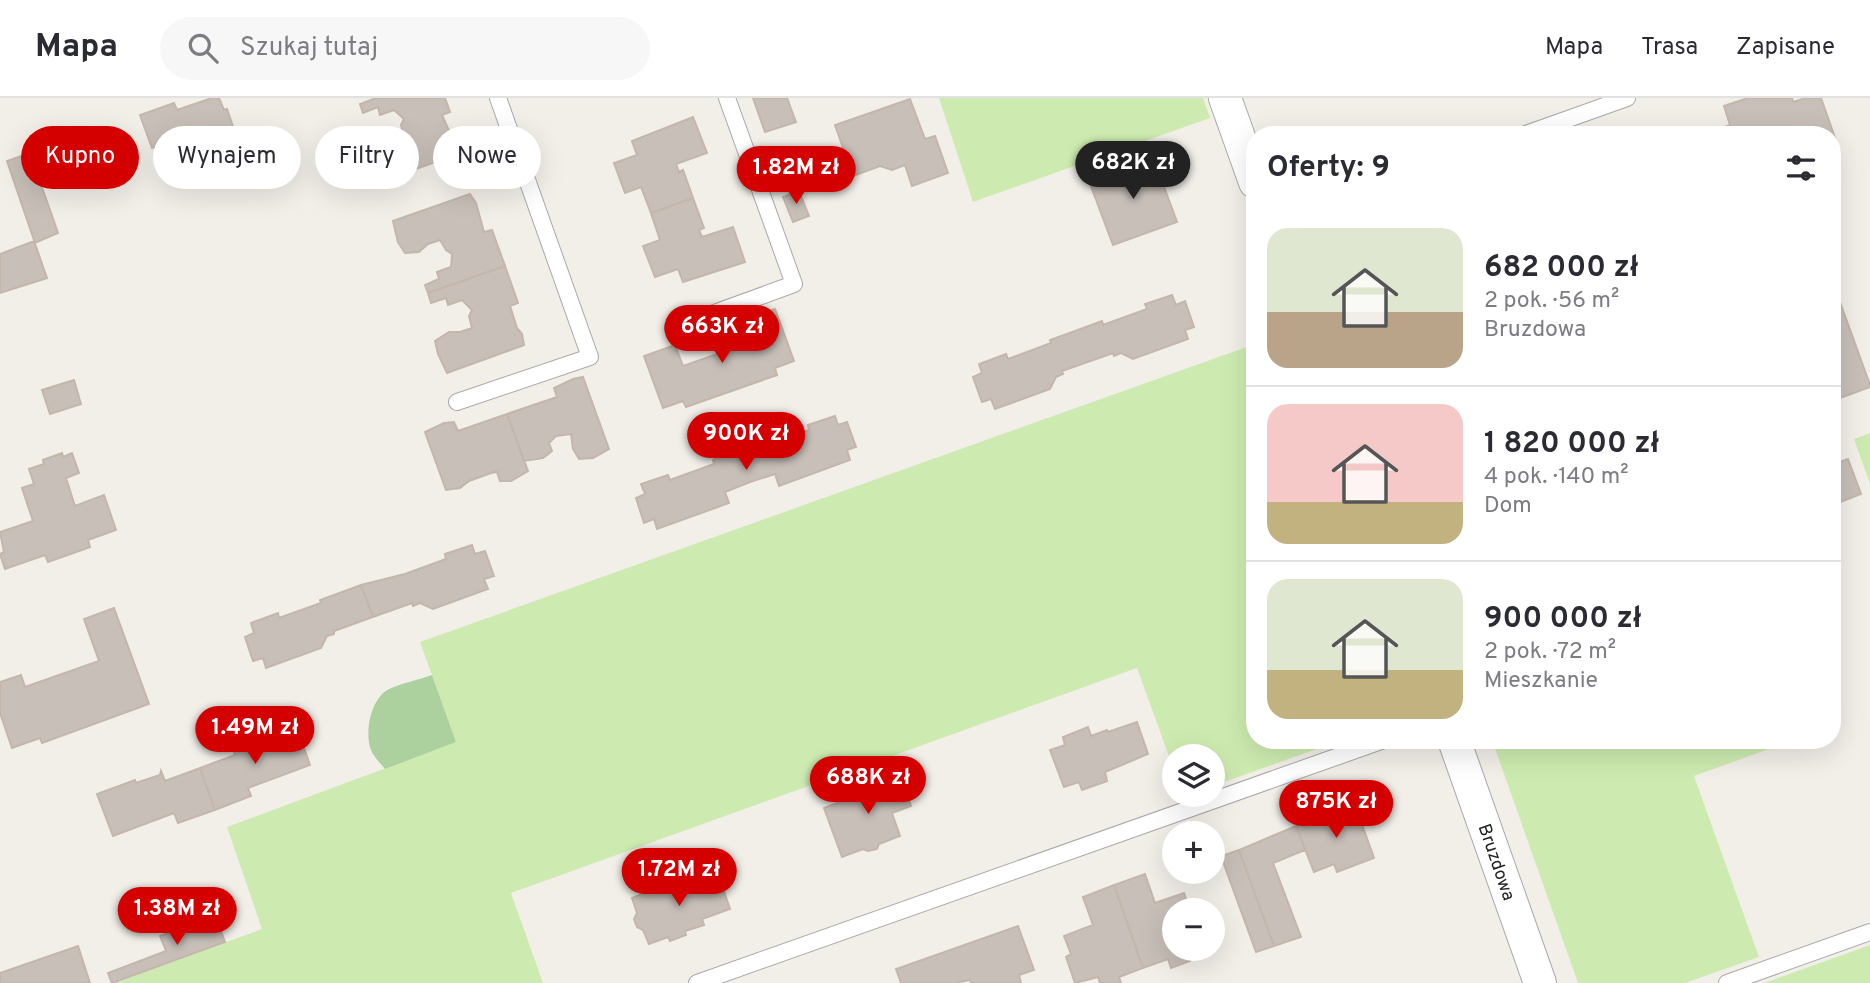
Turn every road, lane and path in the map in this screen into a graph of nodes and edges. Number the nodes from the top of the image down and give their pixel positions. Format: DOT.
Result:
graph roads {
  1 [pos="498,98"];
  2 [pos="727,98"];
  3 [pos="1225,98"];
  4 [pos="1627,98"];
  5 [pos="1548,126"];
  6 [pos="1246,157"];
  7 [pos="673,328"];
  8 [pos="457,402"];
  9 [pos="1359,749"];
  10 [pos="1457,749"];
  11 [pos="1870,932"];
  12 [pos="697,983"];
  13 [pos="1540,983"];
  14 [pos="1727,983"];
  1 -- 8 [label="lane"];
  2 -- 7 [label="lane"];
  3 -- 6 [label="street"];
  4 -- 5 [label="lane"];
  9 -- 12 [label="lane"];
  10 -- 13 [label="street, Bruzdowa"];
  11 -- 14 [label="lane"];
}
